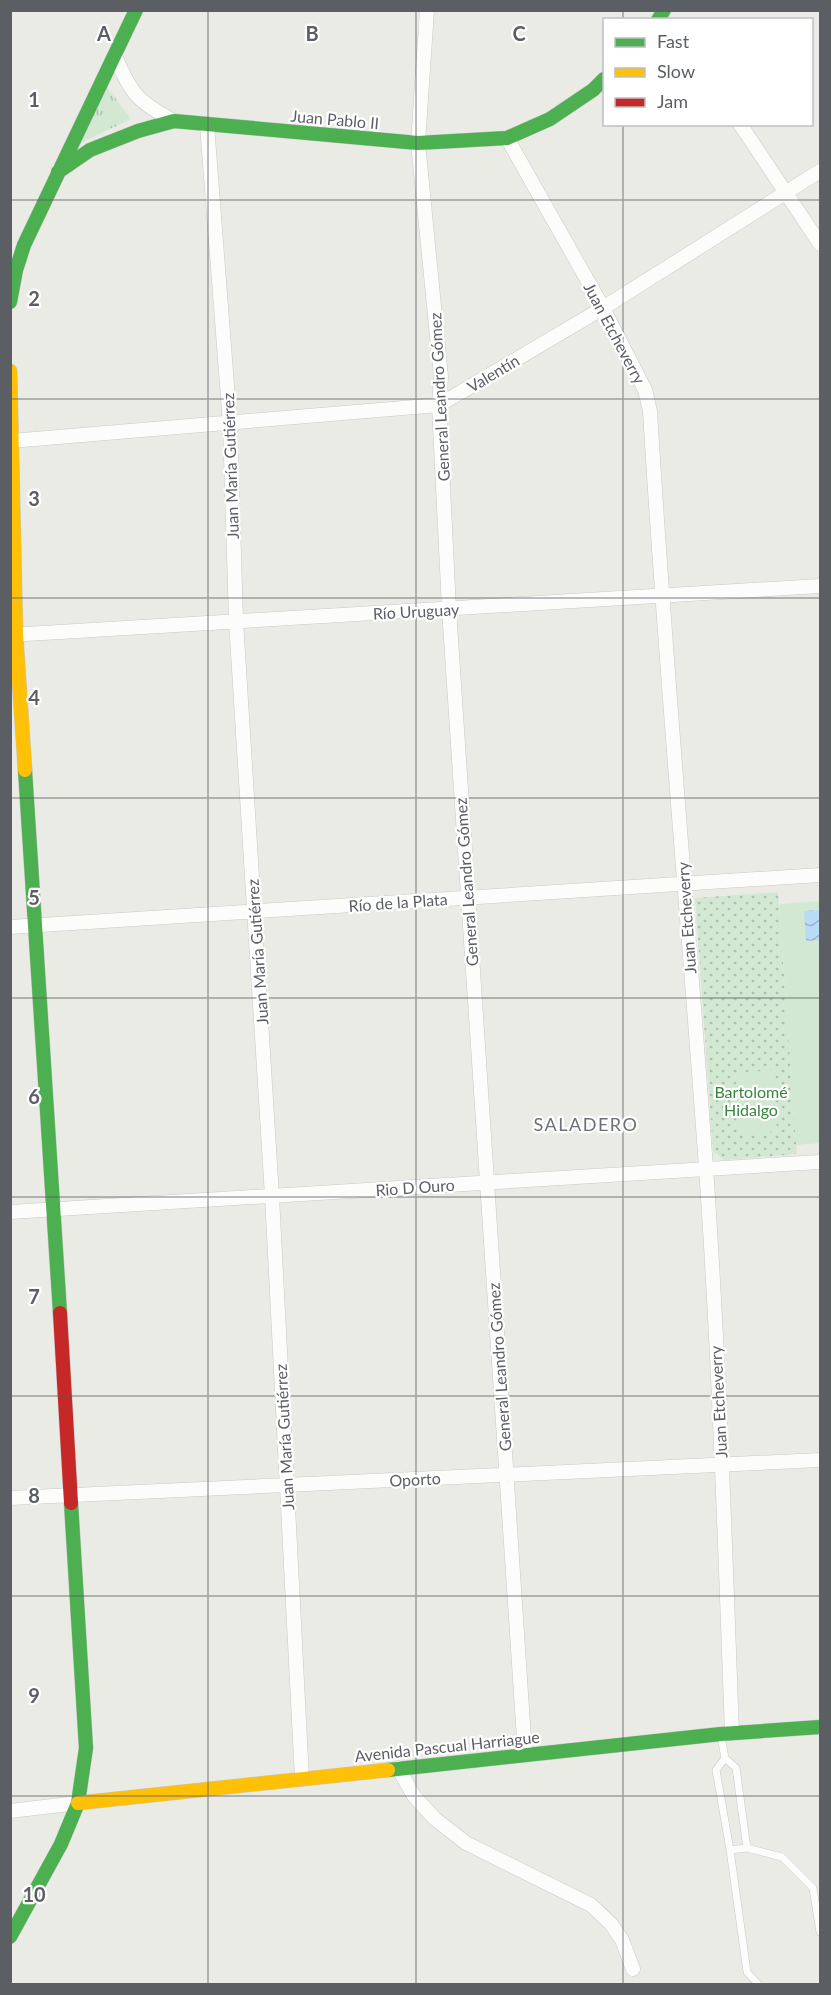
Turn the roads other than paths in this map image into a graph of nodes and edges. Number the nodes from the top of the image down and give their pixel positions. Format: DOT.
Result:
graph roads {
  1 [pos="136,10"];
  2 [pos="427,10"];
  3 [pos="116,56"];
  4 [pos="603,80"];
  5 [pos="174,121"];
  6 [pos="207,125"];
  7 [pos="742,126"];
  8 [pos="507,138"];
  9 [pos="418,143"];
  10 [pos="820,171"];
  11 [pos="58,172"];
  12 [pos="786,193"];
  13 [pos="820,244"];
  14 [pos="10,302"];
  15 [pos="603,308"];
  16 [pos="10,371"];
  17 [pos="440,405"];
  18 [pos="230,424"];
  19 [pos="11,441"];
  20 [pos="820,586"];
  21 [pos="661,594"];
  22 [pos="449,609"];
  23 [pos="236,621"];
  24 [pos="13,635"];
  25 [pos="820,875"];
  26 [pos="683,884"];
  27 [pos="467,898"];
  28 [pos="254,911"];
  29 [pos="36,926"];
  30 [pos="10,927"];
  31 [pos="820,1162"];
  32 [pos="706,1169"];
  33 [pos="487,1183"];
  34 [pos="272,1196"];
  35 [pos="54,1210"];
  36 [pos="10,1212"];
  37 [pos="820,1460"];
  38 [pos="722,1465"];
  39 [pos="505,1475"];
  40 [pos="286,1485"];
  41 [pos="72,1495"];
  42 [pos="10,1498"];
  43 [pos="820,1726"];
  44 [pos="726,1733"];
  45 [pos="525,1754"];
  46 [pos="725,1758"];
  47 [pos="398,1768"];
  48 [pos="302,1779"];
  49 [pos="78,1803"];
  50 [pos="10,1811"];
  51 [pos="747,1848"];
  52 [pos="730,1850"];
  53 [pos="820,1932"];
  54 [pos="10,1936"];
  55 [pos="633,1969"];
  56 [pos="759,1984"];
  1 -- 3 [label="street"];
  2 -- 9 [label="street, General Leandro Gómez"];
  3 -- 5 [label="street"];
  3 -- 11 [label="street"];
  4 -- 8 [label="street, Juan Pablo II"];
  5 -- 6 [label="street, Juan Pablo II"];
  5 -- 11 [label="street, Juan Pablo II"];
  6 -- 9 [label="street, Juan Pablo II"];
  6 -- 18 [label="street, Juan María Gutiérrez"];
  7 -- 12 [label="street"];
  8 -- 9 [label="street, Juan Pablo II"];
  8 -- 15 [label="street, Juan Etcheverry"];
  9 -- 17 [label="street, General Leandro Gómez"];
  10 -- 12 [label="street, Valentín"];
  11 -- 14 [label="street"];
  12 -- 13 [label="street"];
  12 -- 15 [label="street, Valentín"];
  15 -- 17 [label="street, Valentín"];
  15 -- 21 [label="street, Juan Etcheverry"];
  16 -- 19 [label="street"];
  17 -- 18 [label="street, Valentín"];
  17 -- 22 [label="street, General Leandro Gómez"];
  18 -- 19 [label="street, Valentín"];
  18 -- 23 [label="street, Juan María Gutiérrez"];
  19 -- 24 [label="street"];
  20 -- 21 [label="street, Río Uruguay"];
  21 -- 22 [label="street, Río Uruguay"];
  21 -- 26 [label="street, Juan Etcheverry"];
  22 -- 23 [label="street, Río Uruguay"];
  22 -- 27 [label="street, General Leandro Gómez"];
  23 -- 24 [label="street, Río Uruguay"];
  23 -- 28 [label="street, Juan María Gutiérrez"];
  24 -- 29 [label="street"];
  25 -- 26 [label="street, Río de la Plata"];
  26 -- 27 [label="street, Río de la Plata"];
  26 -- 32 [label="street, Juan Etcheverry"];
  27 -- 28 [label="street, Río de la Plata"];
  27 -- 33 [label="street, General Leandro Gómez"];
  28 -- 29 [label="street, Río de la Plata"];
  28 -- 34 [label="street, Juan María Gutiérrez"];
  29 -- 30 [label="street, Río de la Plata"];
  29 -- 35 [label="street"];
  31 -- 32 [label="street, Rio D Ouro"];
  32 -- 33 [label="street, Rio D Ouro"];
  32 -- 38 [label="street, Juan Etcheverry"];
  33 -- 34 [label="street, Rio D Ouro"];
  33 -- 39 [label="street, General Leandro Gómez"];
  34 -- 35 [label="street, Rio D Ouro"];
  34 -- 40 [label="street, Juan María Gutiérrez"];
  35 -- 36 [label="street, Rio D Ouro"];
  35 -- 41 [label="street"];
  37 -- 38 [label="street, Oporto"];
  38 -- 39 [label="street, Oporto"];
  38 -- 44 [label="street, Juan Etcheverry"];
  39 -- 40 [label="street, Oporto"];
  39 -- 45 [label="street, General Leandro Gómez"];
  40 -- 41 [label="street, Oporto"];
  40 -- 48 [label="street, Juan María Gutiérrez"];
  41 -- 42 [label="street, Oporto"];
  41 -- 49 [label="street"];
  43 -- 44 [label="street, Avenida Pascual Harriague"];
  44 -- 45 [label="street, Avenida Pascual Harriague"];
  44 -- 46 [label="lane"];
  45 -- 47 [label="street, Avenida Pascual Harriague"];
  46 -- 51 [label="lane"];
  46 -- 52 [label="lane"];
  47 -- 48 [label="street, Avenida Pascual Harriague"];
  47 -- 55 [label="street"];
  48 -- 49 [label="street, Avenida Pascual Harriague"];
  49 -- 50 [label="street"];
  49 -- 54 [label="street"];
  51 -- 52 [label="lane"];
  51 -- 53 [label="lane"];
  52 -- 56 [label="lane"];
}
